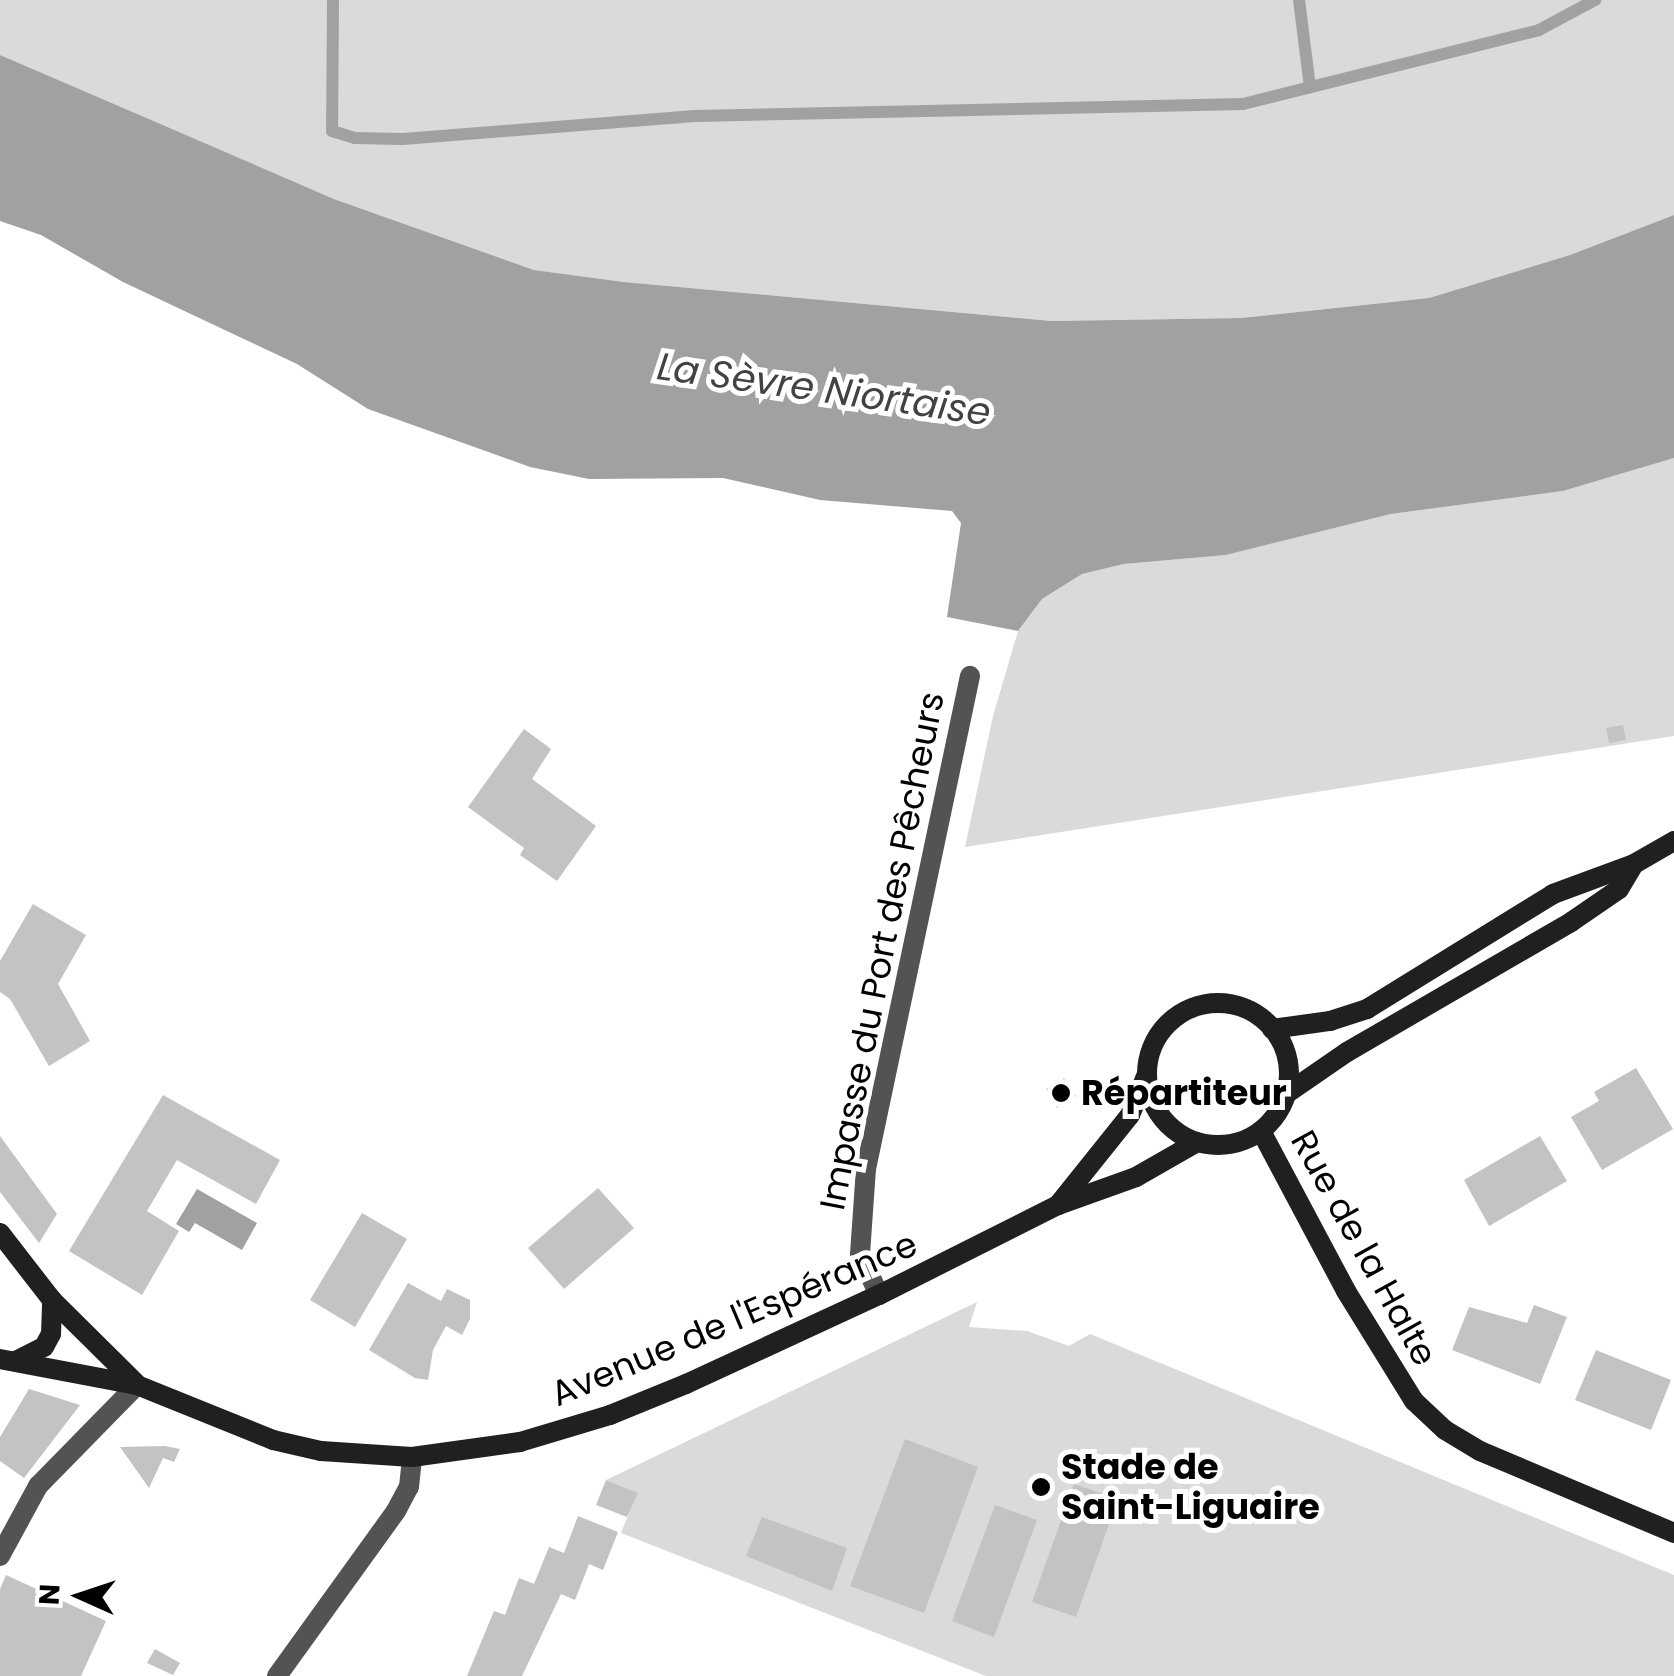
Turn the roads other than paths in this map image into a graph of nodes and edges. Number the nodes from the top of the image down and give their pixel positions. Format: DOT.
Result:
graph roads {
  1 [pos="970,676"];
  2 [pos="1674,841"];
  3 [pos="1634,864"];
  4 [pos="1272,1028"];
  5 [pos="1148,1072"];
  6 [pos="1286,1094"];
  7 [pos="1260,1131"];
  8 [pos="1198,1142"];
  9 [pos="1058,1205"];
  10 [pos="0,1234"];
  11 [pos="880,1295"];
  12 [pos="52,1300"];
  13 [pos="7,1360"];
  14 [pos="137,1384"];
  15 [pos="412,1457"];
  16 [pos="1674,1533"];
  17 [pos="0,1556"];
  18 [pos="278,1676"];
  1 -- 11 [label="street, Impasse du Port des Pêcheurs"];
  2 -- 3 [label="street"];
  3 -- 4 [label="street"];
  3 -- 6 [label="street"];
  4 -- 5 [label="street"];
  4 -- 6 [label="street"];
  5 -- 8 [label="street"];
  5 -- 9 [label="street, Avenue de l'Espérance"];
  6 -- 7 [label="street"];
  7 -- 8 [label="street"];
  7 -- 16 [label="street, Rue de la Halte"];
  8 -- 9 [label="street, Avenue de l'Espérance"];
  9 -- 11 [label="street, Avenue de l'Espérance"];
  10 -- 12 [label="street"];
  11 -- 15 [label="street, Avenue de l'Espérance"];
  12 -- 13 [label="street"];
  12 -- 14 [label="street"];
  13 -- 14 [label="street"];
  14 -- 15 [label="street, Avenue de l'Espérance"];
  14 -- 17 [label="street"];
  15 -- 18 [label="street"];
}
